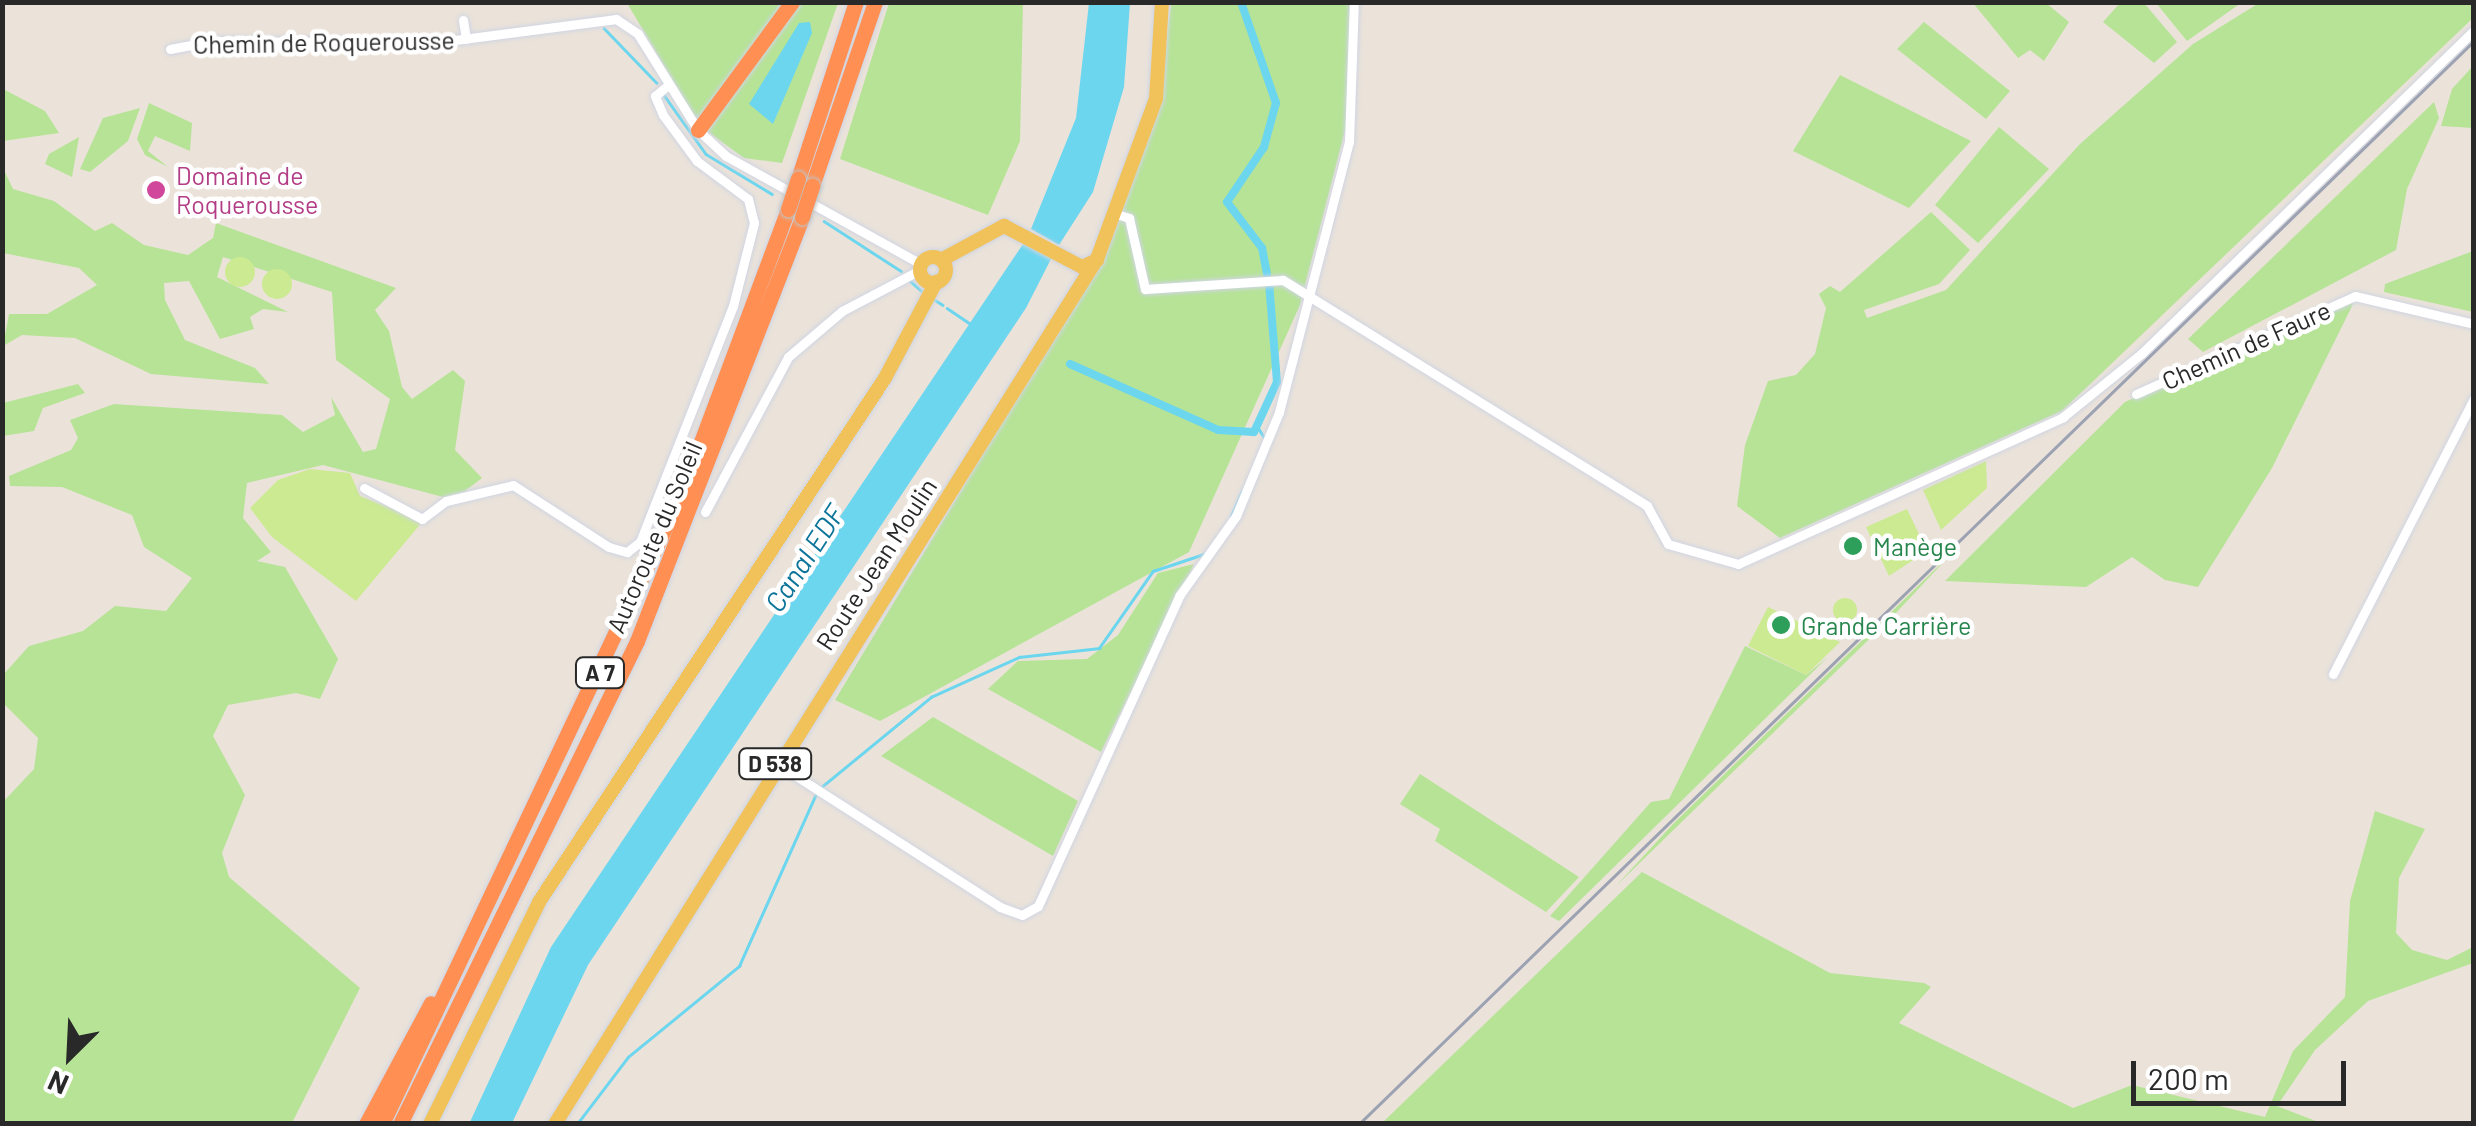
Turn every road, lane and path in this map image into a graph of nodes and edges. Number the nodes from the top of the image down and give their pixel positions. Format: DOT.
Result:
graph roads {
  1 [pos="792,2"];
  2 [pos="856,2"];
  3 [pos="874,2"];
  4 [pos="1162,2"];
  5 [pos="1354,2"];
  6 [pos="462,20"];
  7 [pos="2474,30"];
  8 [pos="466,40"];
  9 [pos="170,49"];
  10 [pos="668,85"];
  11 [pos="698,130"];
  12 [pos="805,183"];
  13 [pos="1116,212"];
  14 [pos="795,214"];
  15 [pos="941,260"];
  16 [pos="1089,262"];
  17 [pos="927,278"];
  18 [pos="1309,302"];
  19 [pos="2474,324"];
  20 [pos="2136,394"];
  21 [pos="2474,398"];
  22 [pos="1001,408"];
  23 [pos="364,488"];
  24 [pos="704,512"];
  25 [pos="2333,674"];
  26 [pos="776,763"];
  27 [pos="509,865"];
  28 [pos="366,1124"];
  29 [pos="382,1124"];
  30 [pos="400,1124"];
  31 [pos="430,1124"];
  32 [pos="555,1124"];
  1 -- 11 [label="highway"];
  2 -- 12 [label="highway, Autoroute du Soleil / A 7"];
  3 -- 12 [label="highway, Autoroute du Soleil / A 7"];
  4 -- 13 [label="main road, Route Jean Moulin / D 538"];
  4 -- 13 [label="main road, Route Jean Moulin / D 538"];
  5 -- 18 [label="street"];
  6 -- 8 [label="street"];
  7 -- 18 [label="street"];
  8 -- 9 [label="street, Chemin de Roquerousse"];
  8 -- 10 [label="street, Chemin de Roquerousse"];
  10 -- 11 [label="street, Chemin de Roquerousse"];
  10 -- 23 [label="street"];
  11 -- 17 [label="street, Chemin de Roquerousse"];
  12 -- 14 [label="highway, Autoroute du Soleil / A 7, bridge"];
  13 -- 16 [label="main road, Route Jean Moulin / D 538"];
  13 -- 18 [label="street"];
  14 -- 27 [label="highway, Autoroute du Soleil / A 7"];
  14 -- 30 [label="highway, Autoroute du Soleil / A 7"];
  15 -- 16 [label="main road"];
  15 -- 17 [label="main road"];
  15 -- 17 [label="main road"];
  16 -- 22 [label="main road, D 538"];
  16 -- 22 [label="main road, Route Jean Moulin / D 538"];
  17 -- 24 [label="street"];
  17 -- 31 [label="main road"];
  18 -- 26 [label="street"];
  19 -- 20 [label="street, Chemin de Faure"];
  21 -- 25 [label="street"];
  22 -- 26 [label="main road, Route Jean Moulin / D 538"];
  26 -- 32 [label="main road, Route Jean Moulin / D 538"];
  27 -- 28 [label="highway"];
  27 -- 29 [label="highway, Autoroute du Soleil / A 7"];
}
